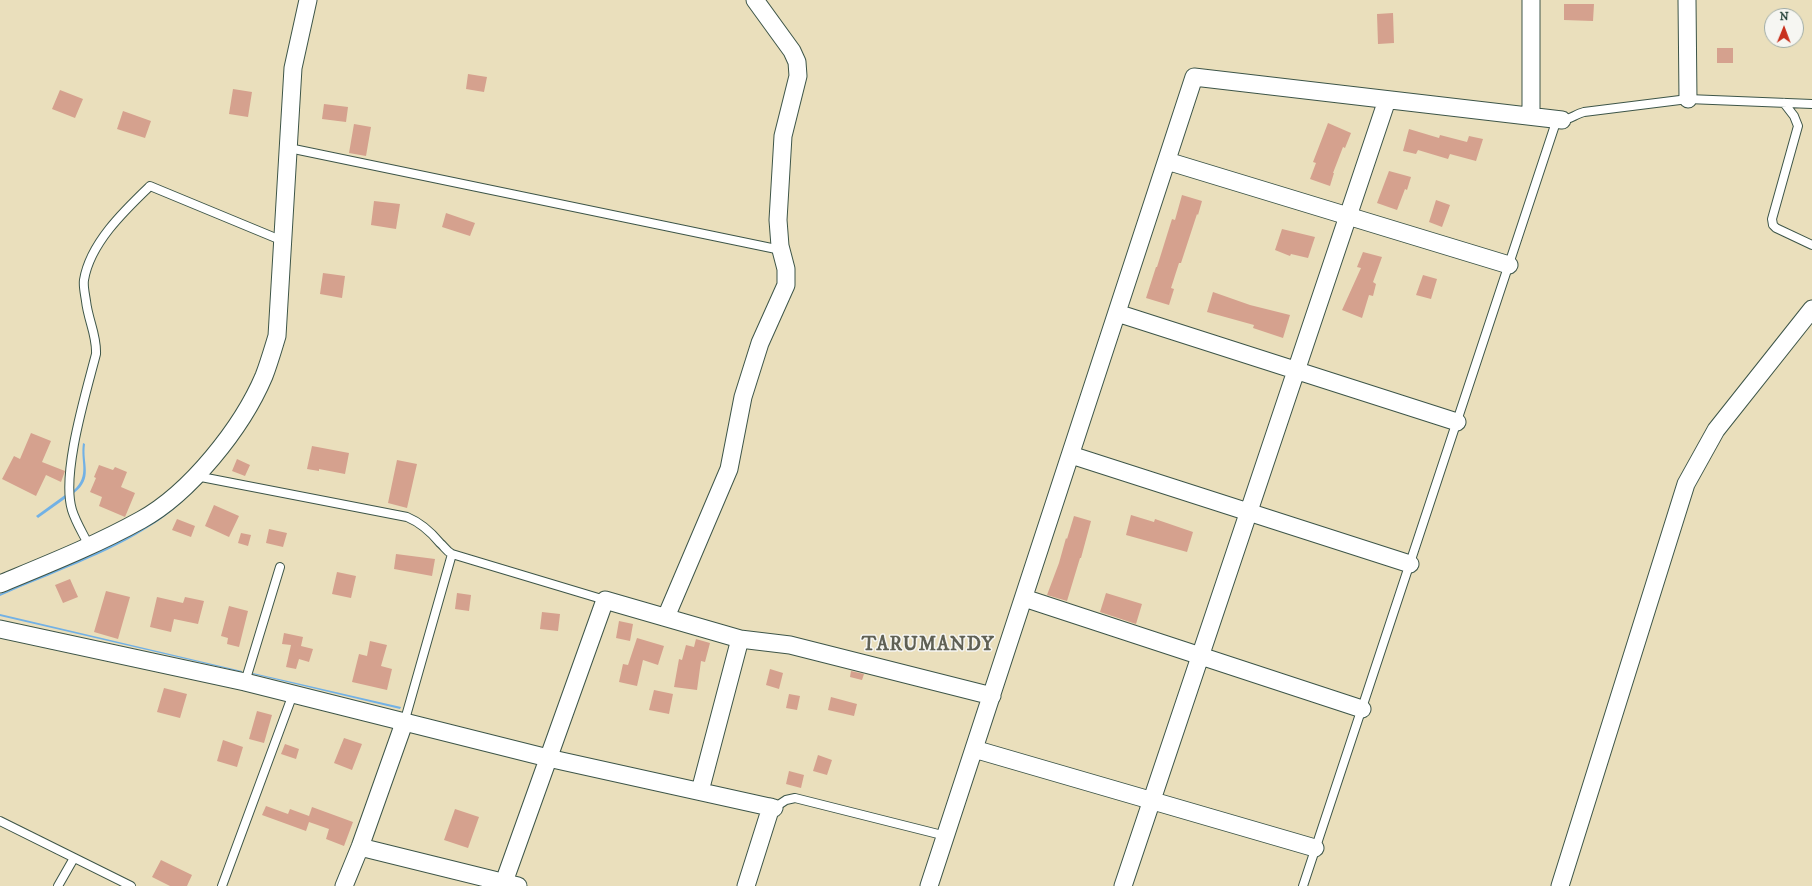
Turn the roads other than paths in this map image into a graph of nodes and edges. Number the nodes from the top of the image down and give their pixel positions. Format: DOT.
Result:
graph roads {
  1 [pos="308,0"];
  2 [pos="755,0"];
  3 [pos="1531,0"];
  4 [pos="1687,0"];
  5 [pos="1688,99"];
  6 [pos="1387,100"];
  7 [pos="1784,103"];
  8 [pos="1812,104"];
  9 [pos="1531,116"];
  10 [pos="1559,119"];
  11 [pos="289,148"];
  12 [pos="1167,161"];
  13 [pos="1348,216"];
  14 [pos="283,241"];
  15 [pos="1812,245"];
  16 [pos="781,250"];
  17 [pos="1509,265"];
  18 [pos="1812,309"];
  19 [pos="1117,312"];
  20 [pos="1296,370"];
  21 [pos="1457,422"];
  22 [pos="1071,455"];
  23 [pos="196,476"];
  24 [pos="1249,512"];
  25 [pos="89,546"];
  26 [pos="452,554"];
  27 [pos="1410,564"];
  28 [pos="280,567"];
  29 [pos="0,584"];
  30 [pos="1024,598"];
  31 [pos="605,600"];
  32 [pos="666,617"];
  33 [pos="0,629"];
  34 [pos="740,639"];
  35 [pos="1200,656"];
  36 [pos="245,682"];
  37 [pos="292,694"];
  38 [pos="992,696"];
  39 [pos="1362,709"];
  40 [pos="404,723"];
  41 [pos="974,749"];
  42 [pos="548,758"];
  43 [pos="700,791"];
  44 [pos="1152,801"];
  45 [pos="772,807"];
  46 [pos="0,821"];
  47 [pos="946,836"];
  48 [pos="360,847"];
  49 [pos="1315,848"];
  50 [pos="74,858"];
  51 [pos="511,884"];
  52 [pos="58,886"];
  53 [pos="132,886"];
  54 [pos="222,886"];
  55 [pos="344,886"];
  56 [pos="746,886"];
  57 [pos="929,886"];
  58 [pos="1123,886"];
  59 [pos="1303,886"];
  60 [pos="1560,886"];
  1 -- 11 [label="street"];
  2 -- 16 [label="street"];
  3 -- 9 [label="street"];
  4 -- 5 [label="street"];
  5 -- 7 [label="lane"];
  5 -- 10 [label="lane"];
  6 -- 9 [label="street"];
  6 -- 12 [label="street"];
  6 -- 13 [label="street"];
  7 -- 8 [label="lane"];
  7 -- 15 [label="lane"];
  9 -- 10 [label="street"];
  10 -- 17 [label="lane"];
  11 -- 14 [label="street"];
  11 -- 16 [label="lane"];
  12 -- 13 [label="street"];
  12 -- 19 [label="street"];
  13 -- 17 [label="street"];
  13 -- 20 [label="street"];
  14 -- 23 [label="street"];
  14 -- 25 [label="lane"];
  16 -- 32 [label="street"];
  17 -- 21 [label="lane"];
  18 -- 60 [label="street"];
  19 -- 20 [label="street"];
  19 -- 22 [label="street"];
  20 -- 21 [label="street"];
  20 -- 24 [label="street"];
  21 -- 27 [label="lane"];
  22 -- 24 [label="street"];
  22 -- 30 [label="street"];
  23 -- 25 [label="street"];
  23 -- 26 [label="lane"];
  24 -- 27 [label="street"];
  24 -- 35 [label="street"];
  25 -- 29 [label="street"];
  26 -- 31 [label="lane"];
  26 -- 40 [label="lane"];
  27 -- 39 [label="lane"];
  28 -- 36 [label="lane"];
  30 -- 35 [label="street"];
  30 -- 38 [label="street"];
  31 -- 32 [label="street"];
  31 -- 42 [label="street"];
  32 -- 34 [label="street"];
  33 -- 36 [label="street"];
  34 -- 38 [label="street"];
  34 -- 43 [label="street"];
  35 -- 39 [label="street"];
  35 -- 44 [label="street"];
  36 -- 37 [label="street"];
  37 -- 40 [label="street"];
  37 -- 54 [label="lane"];
  38 -- 41 [label="street"];
  39 -- 49 [label="lane"];
  40 -- 42 [label="street"];
  40 -- 48 [label="street"];
  41 -- 44 [label="street"];
  41 -- 47 [label="street"];
  42 -- 43 [label="street"];
  42 -- 51 [label="street"];
  43 -- 45 [label="street"];
  44 -- 49 [label="street"];
  44 -- 58 [label="street"];
  45 -- 47 [label="lane"];
  45 -- 56 [label="street"];
  46 -- 50 [label="lane"];
  47 -- 57 [label="street"];
  48 -- 51 [label="street"];
  48 -- 55 [label="street"];
  49 -- 59 [label="lane"];
  50 -- 52 [label="lane"];
  50 -- 53 [label="lane"];
}
